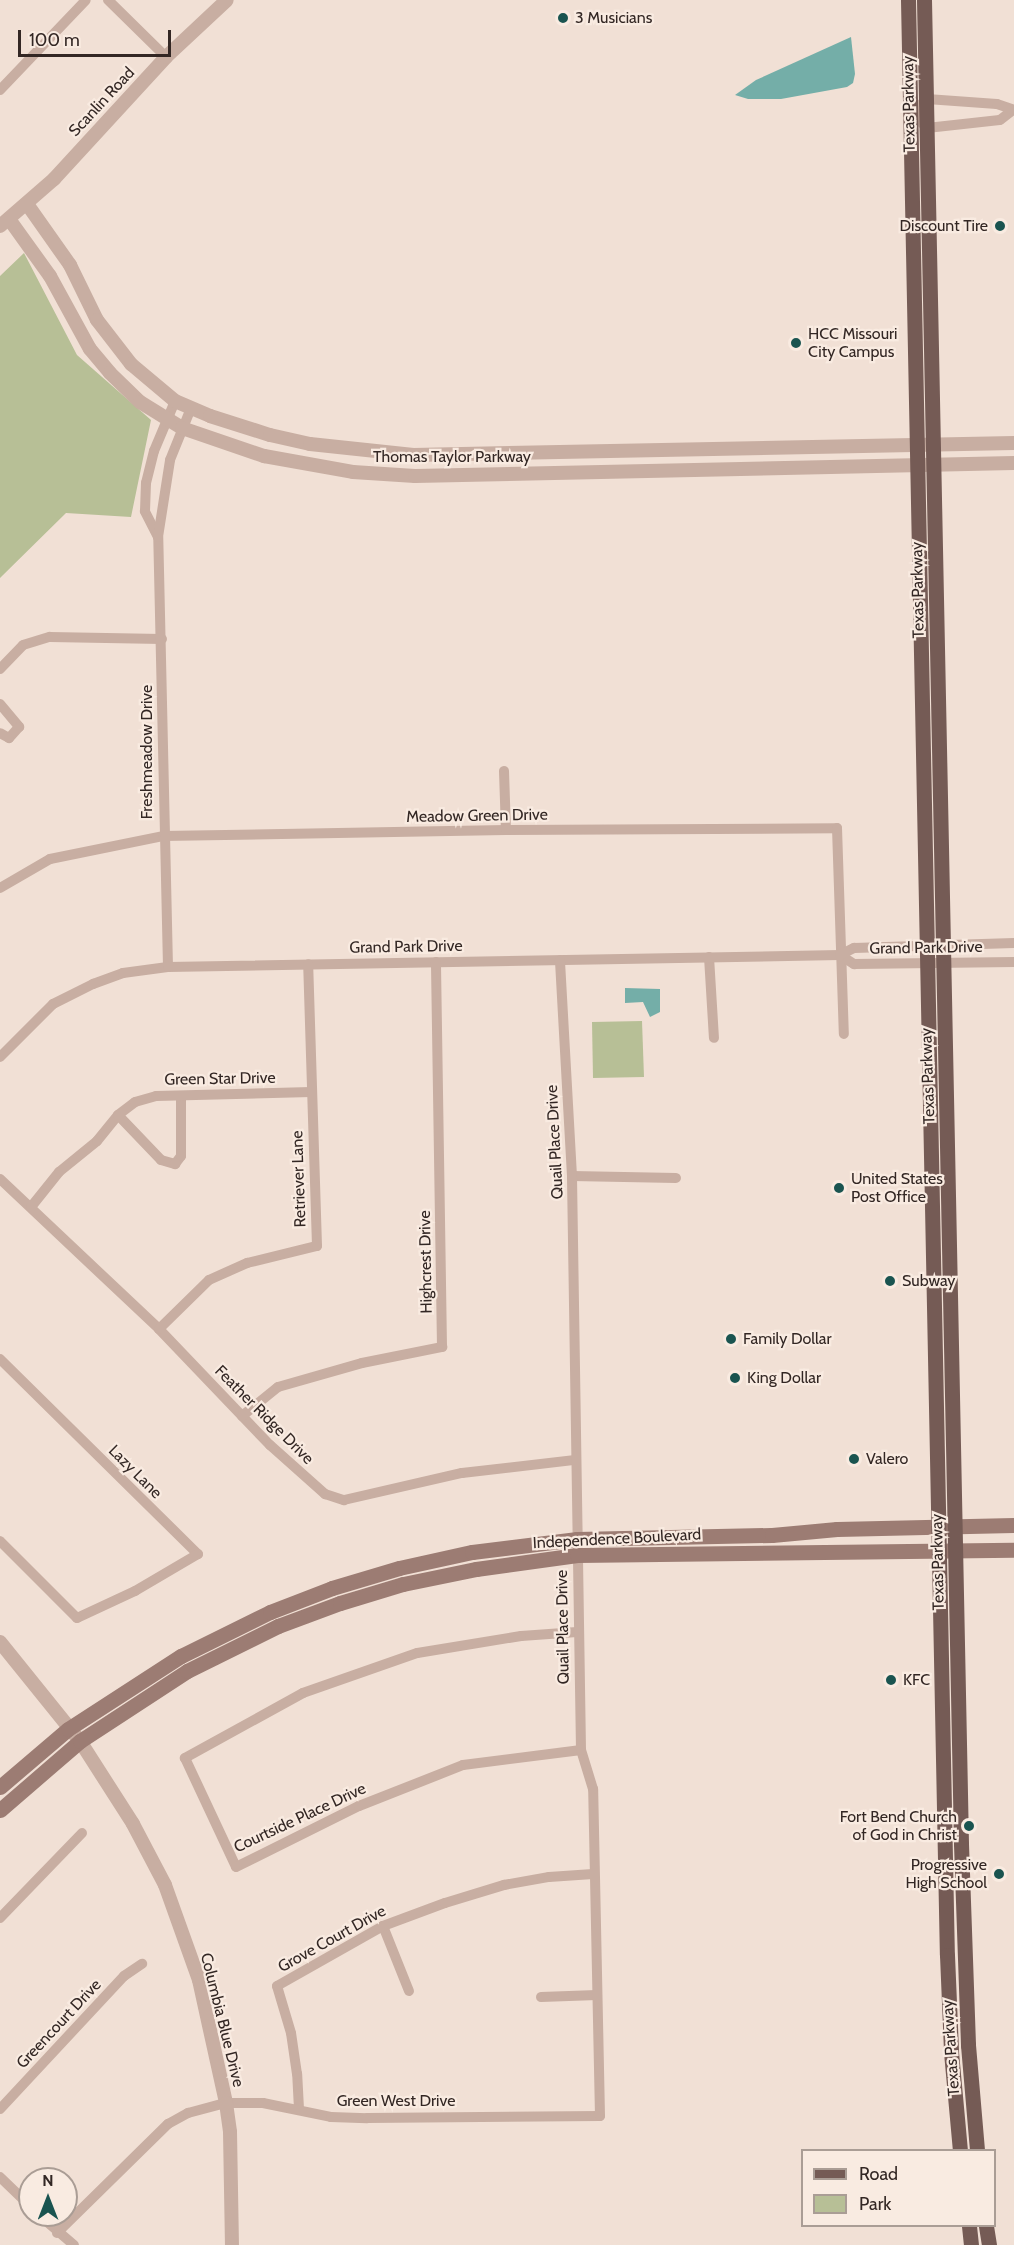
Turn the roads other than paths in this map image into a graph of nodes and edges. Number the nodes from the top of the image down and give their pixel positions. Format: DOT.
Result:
graph roads {
  1 [pos="86,0"];
  2 [pos="108,0"];
  3 [pos="227,0"];
  4 [pos="908,0"];
  5 [pos="924,0"];
  6 [pos="166,57"];
  7 [pos="0,90"];
  8 [pos="910,99"];
  9 [pos="927,99"];
  10 [pos="1013,110"];
  11 [pos="927,128"];
  12 [pos="27,204"];
  13 [pos="5,222"];
  14 [pos="175,400"];
  15 [pos="191,408"];
  16 [pos="166,419"];
  17 [pos="182,428"];
  18 [pos="1014,442"];
  19 [pos="917,443"];
  20 [pos="934,444"];
  21 [pos="750,447"];
  22 [pos="1014,463"];
  23 [pos="933,464"];
  24 [pos="917,465"];
  25 [pos="750,469"];
  26 [pos="158,537"];
  27 [pos="162,639"];
  28 [pos="0,669"];
  29 [pos="0,704"];
  30 [pos="0,733"];
  31 [pos="923,737"];
  32 [pos="939,737"];
  33 [pos="504,771"];
  34 [pos="506,830"];
  35 [pos="163,836"];
  36 [pos="0,888"];
  37 [pos="1014,943"];
  38 [pos="927,946"];
  39 [pos="944,946"];
  40 [pos="840,955"];
  41 [pos="709,957"];
  42 [pos="560,960"];
  43 [pos="436,962"];
  44 [pos="1014,962"];
  45 [pos="308,964"];
  46 [pos="927,964"];
  47 [pos="944,964"];
  48 [pos="168,967"];
  49 [pos="844,1034"];
  50 [pos="714,1038"];
  51 [pos="0,1057"];
  52 [pos="311,1092"];
  53 [pos="181,1096"];
  54 [pos="118,1115"];
  55 [pos="931,1130"];
  56 [pos="948,1159"];
  57 [pos="572,1176"];
  58 [pos="676,1178"];
  59 [pos="0,1179"];
  60 [pos="31,1207"];
  61 [pos="933,1261"];
  62 [pos="951,1294"];
  63 [pos="159,1329"];
  64 [pos="0,1359"];
  65 [pos="242,1416"];
  66 [pos="575,1461"];
  67 [pos="1014,1525"];
  68 [pos="939,1526"];
  69 [pos="955,1526"];
  70 [pos="772,1535"];
  71 [pos="577,1539"];
  72 [pos="0,1541"];
  73 [pos="1014,1550"];
  74 [pos="778,1551"];
  75 [pos="940,1552"];
  76 [pos="956,1552"];
  77 [pos="578,1556"];
  78 [pos="399,1568"];
  79 [pos="403,1584"];
  80 [pos="577,1632"];
  81 [pos="226,1633"];
  82 [pos="0,1642"];
  83 [pos="234,1647"];
  84 [pos="68,1729"];
  85 [pos="80,1741"];
  86 [pos="581,1750"];
  87 [pos="0,1787"];
  88 [pos="0,1810"];
  89 [pos="944,1813"];
  90 [pos="82,1833"];
  91 [pos="961,1845"];
  92 [pos="593,1874"];
  93 [pos="0,1918"];
  94 [pos="382,1926"];
  95 [pos="142,1964"];
  96 [pos="409,1991"];
  97 [pos="597,1995"];
  98 [pos="541,1997"];
  99 [pos="226,2103"];
  100 [pos="0,2109"];
  101 [pos="299,2109"];
  102 [pos="568,2115"];
  103 [pos="960,2149"];
  104 [pos="977,2149"];
  105 [pos="0,2177"];
  106 [pos="18,2194"];
  107 [pos="51,2227"];
  108 [pos="969,2227"];
  109 [pos="986,2227"];
  110 [pos="57,2233"];
  111 [pos="74,2245"];
  112 [pos="232,2245"];
  113 [pos="971,2245"];
  114 [pos="988,2245"];
  1 -- 7 [label="street"];
  2 -- 6 [label="street"];
  3 -- 6 [label="street, Scanlin Road"];
  4 -- 8 [label="main road, Texas Parkway"];
  5 -- 9 [label="main road, Texas Parkway"];
  6 -- 12 [label="street, Scanlin Road"];
  8 -- 11 [label="street"];
  8 -- 19 [label="main road, Texas Parkway"];
  9 -- 10 [label="street"];
  9 -- 11 [label="main road, Texas Parkway"];
  10 -- 11 [label="street"];
  11 -- 20 [label="main road, Texas Parkway"];
  12 -- 13 [label="street, Scanlin Road"];
  12 -- 14 [label="street, Thomas Taylor Parkway"];
  13 -- 16 [label="street, Thomas Taylor Parkway"];
  14 -- 15 [label="street, Thomas Taylor Parkway"];
  14 -- 16 [label="street, Freshmeadow Drive"];
  15 -- 17 [label="street, Freshmeadow Drive"];
  15 -- 21 [label="street, Thomas Taylor Parkway"];
  16 -- 17 [label="street, Thomas Taylor Parkway"];
  16 -- 26 [label="street, Freshmeadow Drive"];
  17 -- 25 [label="street, Thomas Taylor Parkway"];
  17 -- 26 [label="street, Freshmeadow Drive"];
  18 -- 20 [label="street, Thomas Taylor Parkway"];
  19 -- 20 [label="street, Thomas Taylor Parkway"];
  19 -- 21 [label="street, Thomas Taylor Parkway"];
  19 -- 24 [label="main road, Texas Parkway"];
  20 -- 23 [label="main road, Texas Parkway"];
  21 -- 25 [label="street"];
  22 -- 23 [label="street, Thomas Taylor Parkway"];
  23 -- 24 [label="street, Thomas Taylor Parkway"];
  23 -- 32 [label="main road, Texas Parkway"];
  24 -- 25 [label="street, Thomas Taylor Parkway"];
  24 -- 31 [label="main road, Texas Parkway"];
  26 -- 27 [label="street, Freshmeadow Drive"];
  27 -- 28 [label="street"];
  27 -- 35 [label="street, Freshmeadow Drive"];
  29 -- 30 [label="street"];
  31 -- 32 [label="main road"];
  31 -- 38 [label="main road, Texas Parkway"];
  32 -- 39 [label="main road, Texas Parkway"];
  33 -- 34 [label="street"];
  34 -- 35 [label="street, Meadow Green Drive"];
  34 -- 40 [label="street, Meadow Green Drive"];
  35 -- 36 [label="street, Meadow Green Drive"];
  35 -- 48 [label="street, Freshmeadow Drive"];
  37 -- 39 [label="street, Grand Park Drive"];
  38 -- 39 [label="street, Grand Park Drive"];
  38 -- 40 [label="street, Grand Park Drive"];
  38 -- 46 [label="main road, Texas Parkway"];
  39 -- 47 [label="main road, Texas Parkway"];
  40 -- 41 [label="street, Grand Park Drive"];
  40 -- 46 [label="street, Grand Park Drive"];
  40 -- 49 [label="street"];
  41 -- 42 [label="street, Grand Park Drive"];
  41 -- 50 [label="street"];
  42 -- 43 [label="street, Grand Park Drive"];
  42 -- 57 [label="street, Quail Place Drive"];
  43 -- 45 [label="street, Grand Park Drive"];
  43 -- 65 [label="street, Highcrest Drive"];
  44 -- 47 [label="street, Grand Park Drive"];
  45 -- 48 [label="street, Grand Park Drive"];
  45 -- 52 [label="street, Retriever Lane"];
  46 -- 47 [label="street, Grand Park Drive"];
  46 -- 55 [label="main road, Texas Parkway"];
  47 -- 56 [label="main road, Texas Parkway"];
  48 -- 51 [label="street, Grand Park Drive"];
  52 -- 53 [label="street, Green Star Drive"];
  52 -- 63 [label="street, Retriever Lane"];
  53 -- 54 [label="street, Green Star Drive"];
  53 -- 54 [label="street"];
  54 -- 60 [label="street, Green Star Drive"];
  55 -- 56 [label="main road"];
  55 -- 61 [label="main road, Texas Parkway"];
  56 -- 62 [label="main road, Texas Parkway"];
  57 -- 58 [label="street"];
  57 -- 66 [label="street, Quail Place Drive"];
  59 -- 60 [label="street, Feather Ridge Drive"];
  60 -- 63 [label="street, Feather Ridge Drive"];
  61 -- 62 [label="main road"];
  61 -- 68 [label="main road, Texas Parkway"];
  62 -- 69 [label="main road, Texas Parkway"];
  63 -- 65 [label="street, Feather Ridge Drive"];
  64 -- 72 [label="street, Lazy Lane"];
  65 -- 66 [label="street, Feather Ridge Drive"];
  66 -- 71 [label="street, Quail Place Drive"];
  67 -- 69 [label="main road, Independence Boulevard"];
  68 -- 69 [label="main road, Independence Boulevard"];
  68 -- 70 [label="main road, Independence Boulevard"];
  68 -- 75 [label="main road, Texas Parkway"];
  69 -- 76 [label="main road, Texas Parkway"];
  70 -- 71 [label="main road, Independence Boulevard"];
  70 -- 74 [label="main road"];
  71 -- 77 [label="street, Quail Place Drive"];
  71 -- 78 [label="main road, Independence Boulevard"];
  73 -- 76 [label="main road, Independence Boulevard"];
  74 -- 75 [label="main road, Independence Boulevard"];
  74 -- 77 [label="main road, Independence Boulevard"];
  75 -- 76 [label="main road, Independence Boulevard"];
  75 -- 89 [label="main road, Texas Parkway"];
  76 -- 91 [label="main road, Texas Parkway"];
  77 -- 79 [label="main road, Independence Boulevard"];
  77 -- 80 [label="street, Quail Place Drive"];
  78 -- 79 [label="main road"];
  78 -- 81 [label="main road, Independence Boulevard"];
  79 -- 83 [label="main road, Independence Boulevard"];
  80 -- 86 [label="street, Quail Place Drive"];
  80 -- 86 [label="street, Courtside Place Drive"];
  81 -- 83 [label="main road"];
  81 -- 84 [label="main road, Independence Boulevard"];
  82 -- 84 [label="street, Columbia Blue Drive"];
  83 -- 85 [label="main road, Independence Boulevard"];
  84 -- 85 [label="street, Columbia Blue Drive"];
  84 -- 87 [label="main road, Independence Boulevard"];
  85 -- 88 [label="main road, Independence Boulevard"];
  85 -- 99 [label="street, Columbia Blue Drive"];
  86 -- 92 [label="street, Quail Place Drive"];
  89 -- 91 [label="main road"];
  89 -- 103 [label="main road, Texas Parkway"];
  90 -- 93 [label="street"];
  91 -- 104 [label="main road, Texas Parkway"];
  92 -- 94 [label="street, Grove Court Drive"];
  92 -- 97 [label="street, Quail Place Drive"];
  94 -- 96 [label="street"];
  94 -- 101 [label="street, Grove Court Drive"];
  95 -- 100 [label="street, Greencourt Drive"];
  97 -- 98 [label="street"];
  97 -- 102 [label="street, Quail Place Drive"];
  99 -- 101 [label="street, Green West Drive"];
  99 -- 110 [label="street, Green West Drive"];
  99 -- 112 [label="street, Columbia Blue Drive"];
  101 -- 102 [label="street, Green West Drive"];
  105 -- 106 [label="street"];
  107 -- 110 [label="street"];
  108 -- 113 [label="main road"];
  109 -- 114 [label="main road"];
  110 -- 111 [label="street"];
}
